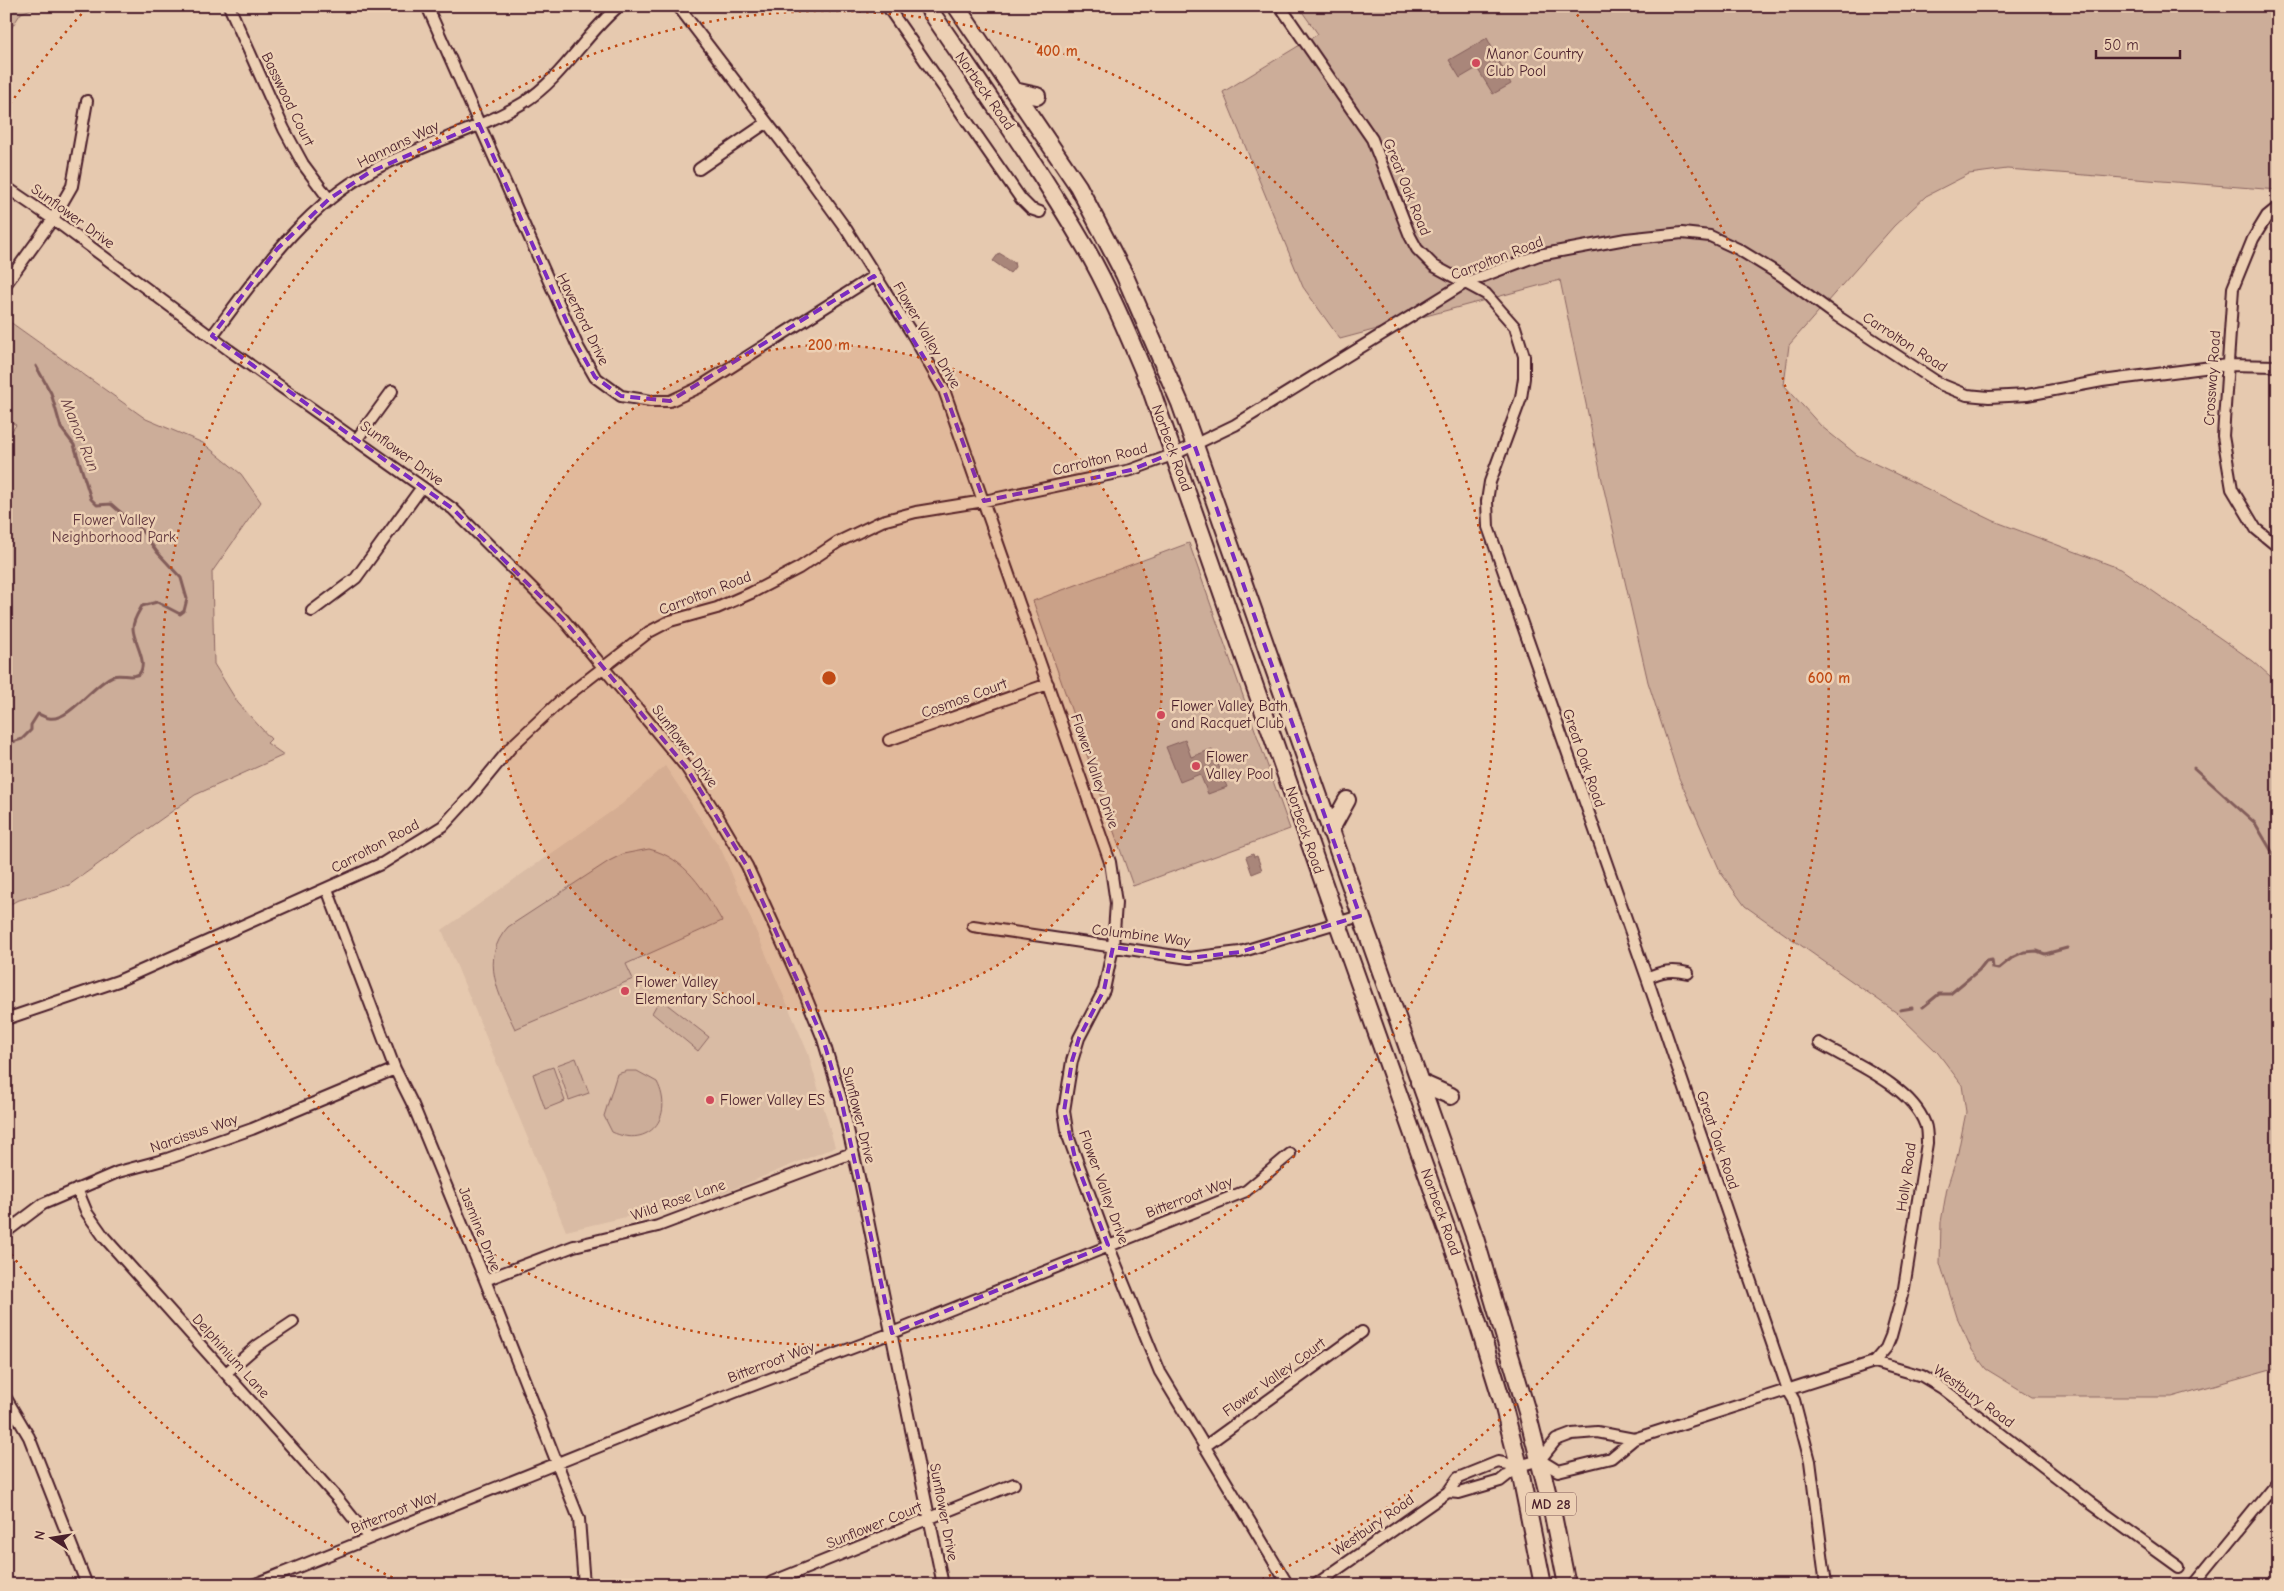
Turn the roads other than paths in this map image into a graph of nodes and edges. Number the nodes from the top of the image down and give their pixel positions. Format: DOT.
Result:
graph roads {
  1 [pos="229,6"];
  2 [pos="427,6"];
  3 [pos="619,6"];
  4 [pos="678,6"];
  5 [pos="887,6"];
  6 [pos="927,6"];
  7 [pos="956,6"];
  8 [pos="1280,6"];
  9 [pos="1014,91"];
  10 [pos="1037,96"];
  11 [pos="87,101"];
  12 [pos="766,123"];
  13 [pos="479,124"];
  14 [pos="698,170"];
  15 [pos="6,187"];
  16 [pos="329,199"];
  17 [pos="2278,207"];
  18 [pos="1040,212"];
  19 [pos="53,219"];
  20 [pos="874,276"];
  21 [pos="1465,283"];
  22 [pos="6,284"];
  23 [pos="212,336"];
  24 [pos="2227,365"];
  25 [pos="2278,366"];
  26 [pos="392,391"];
  27 [pos="357,439"];
  28 [pos="1194,444"];
  29 [pos="1175,454"];
  30 [pos="422,486"];
  31 [pos="984,501"];
  32 [pos="2278,547"];
  33 [pos="312,611"];
  34 [pos="605,668"];
  35 [pos="1048,684"];
  36 [pos="889,740"];
  37 [pos="1347,800"];
  38 [pos="1330,831"];
  39 [pos="327,889"];
  40 [pos="1360,916"];
  41 [pos="1338,924"];
  42 [pos="973,926"];
  43 [pos="1113,947"];
  44 [pos="1688,973"];
  45 [pos="1647,978"];
  46 [pos="6,1019"];
  47 [pos="1819,1042"];
  48 [pos="396,1069"];
  49 [pos="1419,1082"];
  50 [pos="1451,1096"];
  51 [pos="852,1153"];
  52 [pos="1290,1154"];
  53 [pos="77,1189"];
  54 [pos="6,1232"];
  55 [pos="1108,1245"];
  56 [pos="485,1280"];
  57 [pos="293,1322"];
  58 [pos="1362,1332"];
  59 [pos="892,1333"];
  60 [pos="1874,1362"];
  61 [pos="226,1373"];
  62 [pos="1788,1390"];
  63 [pos="6,1398"];
  64 [pos="1634,1439"];
  65 [pos="1204,1447"];
  66 [pos="1540,1460"];
  67 [pos="558,1464"];
  68 [pos="1519,1466"];
  69 [pos="2278,1481"];
  70 [pos="1014,1484"];
  71 [pos="1448,1492"];
  72 [pos="930,1518"];
  73 [pos="369,1538"];
  74 [pos="2179,1567"];
  75 [pos="772,1582"];
  76 [pos="1828,1583"];
  77 [pos="86,1585"];
  78 [pos="253,1585"];
  79 [pos="584,1585"];
  80 [pos="943,1585"];
  81 [pos="1288,1585"];
  82 [pos="1315,1585"];
  83 [pos="1543,1585"];
  84 [pos="1566,1585"];
  85 [pos="2193,1585"];
  1 -- 16 [label="street, Basswood Court"];
  2 -- 13 [label="street, Haverford Drive"];
  3 -- 13 [label="street, Hannans Way"];
  4 -- 12 [label="street, Flower Valley Drive"];
  5 -- 18 [label="street"];
  6 -- 29 [label="main road, Norbeck Road / MD 28"];
  7 -- 9 [label="main road, Norbeck Road / MD 28"];
  8 -- 21 [label="street, Great Oak Road"];
  9 -- 10 [label="main road"];
  9 -- 28 [label="main road, Norbeck Road / MD 28"];
  11 -- 19 [label="street"];
  12 -- 14 [label="street"];
  12 -- 20 [label="street, Flower Valley Drive"];
  13 -- 16 [label="street, Hannans Way"];
  13 -- 20 [label="street, Haverford Drive"];
  15 -- 19 [label="street, Sunflower Drive"];
  16 -- 23 [label="street, Hannans Way"];
  17 -- 24 [label="street, Crossway Road"];
  19 -- 22 [label="street"];
  19 -- 23 [label="street, Sunflower Drive"];
  20 -- 31 [label="street, Flower Valley Drive"];
  21 -- 24 [label="street, Carrolton Road"];
  21 -- 28 [label="street, Carrolton Road"];
  21 -- 45 [label="street, Great Oak Road"];
  23 -- 27 [label="street, Sunflower Drive"];
  24 -- 25 [label="street, Carrolton Road"];
  24 -- 32 [label="street, Crossway Road"];
  26 -- 27 [label="street"];
  27 -- 30 [label="street, Sunflower Drive"];
  28 -- 29 [label="street, Carrolton Road"];
  28 -- 38 [label="main road, Norbeck Road / MD 28"];
  29 -- 31 [label="street, Carrolton Road"];
  29 -- 41 [label="main road, Norbeck Road / MD 28"];
  30 -- 33 [label="street"];
  30 -- 34 [label="street, Sunflower Drive"];
  31 -- 34 [label="street, Carrolton Road"];
  31 -- 35 [label="street, Flower Valley Drive"];
  34 -- 39 [label="street, Carrolton Road"];
  34 -- 51 [label="street, Sunflower Drive"];
  35 -- 36 [label="street, Cosmos Court"];
  35 -- 43 [label="street, Flower Valley Drive"];
  37 -- 38 [label="main road"];
  38 -- 40 [label="main road, Norbeck Road / MD 28"];
  39 -- 46 [label="street, Carrolton Road"];
  39 -- 48 [label="street, Jasmine Drive"];
  40 -- 41 [label="street, Columbine Way"];
  40 -- 49 [label="main road, Norbeck Road / MD 28"];
  41 -- 43 [label="street, Columbine Way"];
  41 -- 68 [label="main road, Norbeck Road / MD 28"];
  42 -- 43 [label="street, Columbine Way"];
  43 -- 55 [label="street, Flower Valley Drive"];
  44 -- 45 [label="street"];
  45 -- 62 [label="street, Great Oak Road"];
  47 -- 60 [label="street, Holly Road"];
  48 -- 53 [label="street, Narcissus Way"];
  48 -- 56 [label="street, Jasmine Drive"];
  49 -- 50 [label="main road"];
  49 -- 66 [label="main road, Norbeck Road / MD 28"];
  51 -- 56 [label="street, Wild Rose Lane"];
  51 -- 59 [label="street, Sunflower Drive"];
  52 -- 55 [label="street, Bitterroot Way"];
  53 -- 54 [label="street, Narcissus Way"];
  53 -- 61 [label="street, Delphinium Lane"];
  55 -- 59 [label="street, Bitterroot Way"];
  55 -- 65 [label="street, Flower Valley Drive"];
  56 -- 67 [label="street, Jasmine Drive"];
  57 -- 61 [label="street"];
  58 -- 65 [label="street, Flower Valley Court"];
  59 -- 67 [label="street, Bitterroot Way"];
  59 -- 72 [label="street, Sunflower Drive"];
  60 -- 62 [label="street"];
  60 -- 74 [label="street, Westbury Road"];
  61 -- 73 [label="street, Delphinium Lane"];
  62 -- 64 [label="street"];
  62 -- 76 [label="street, Great Oak Road"];
  63 -- 77 [label="street"];
  64 -- 66 [label="street"];
  64 -- 66 [label="street"];
  65 -- 81 [label="street, Flower Valley Drive"];
  66 -- 68 [label="street, Westbury Road"];
  66 -- 84 [label="main road, Norbeck Road / MD 28"];
  67 -- 73 [label="street, Bitterroot Way"];
  67 -- 79 [label="street, Jasmine Drive"];
  68 -- 71 [label="street, Westbury Road"];
  68 -- 71 [label="street, Westbury Road"];
  68 -- 83 [label="main road, Norbeck Road / MD 28"];
  69 -- 85 [label="street"];
  70 -- 72 [label="street, Sunflower Court"];
  71 -- 82 [label="street, Westbury Road"];
  72 -- 75 [label="street, Sunflower Court"];
  72 -- 80 [label="street, Sunflower Drive"];
  73 -- 78 [label="street, Bitterroot Way"];
}
